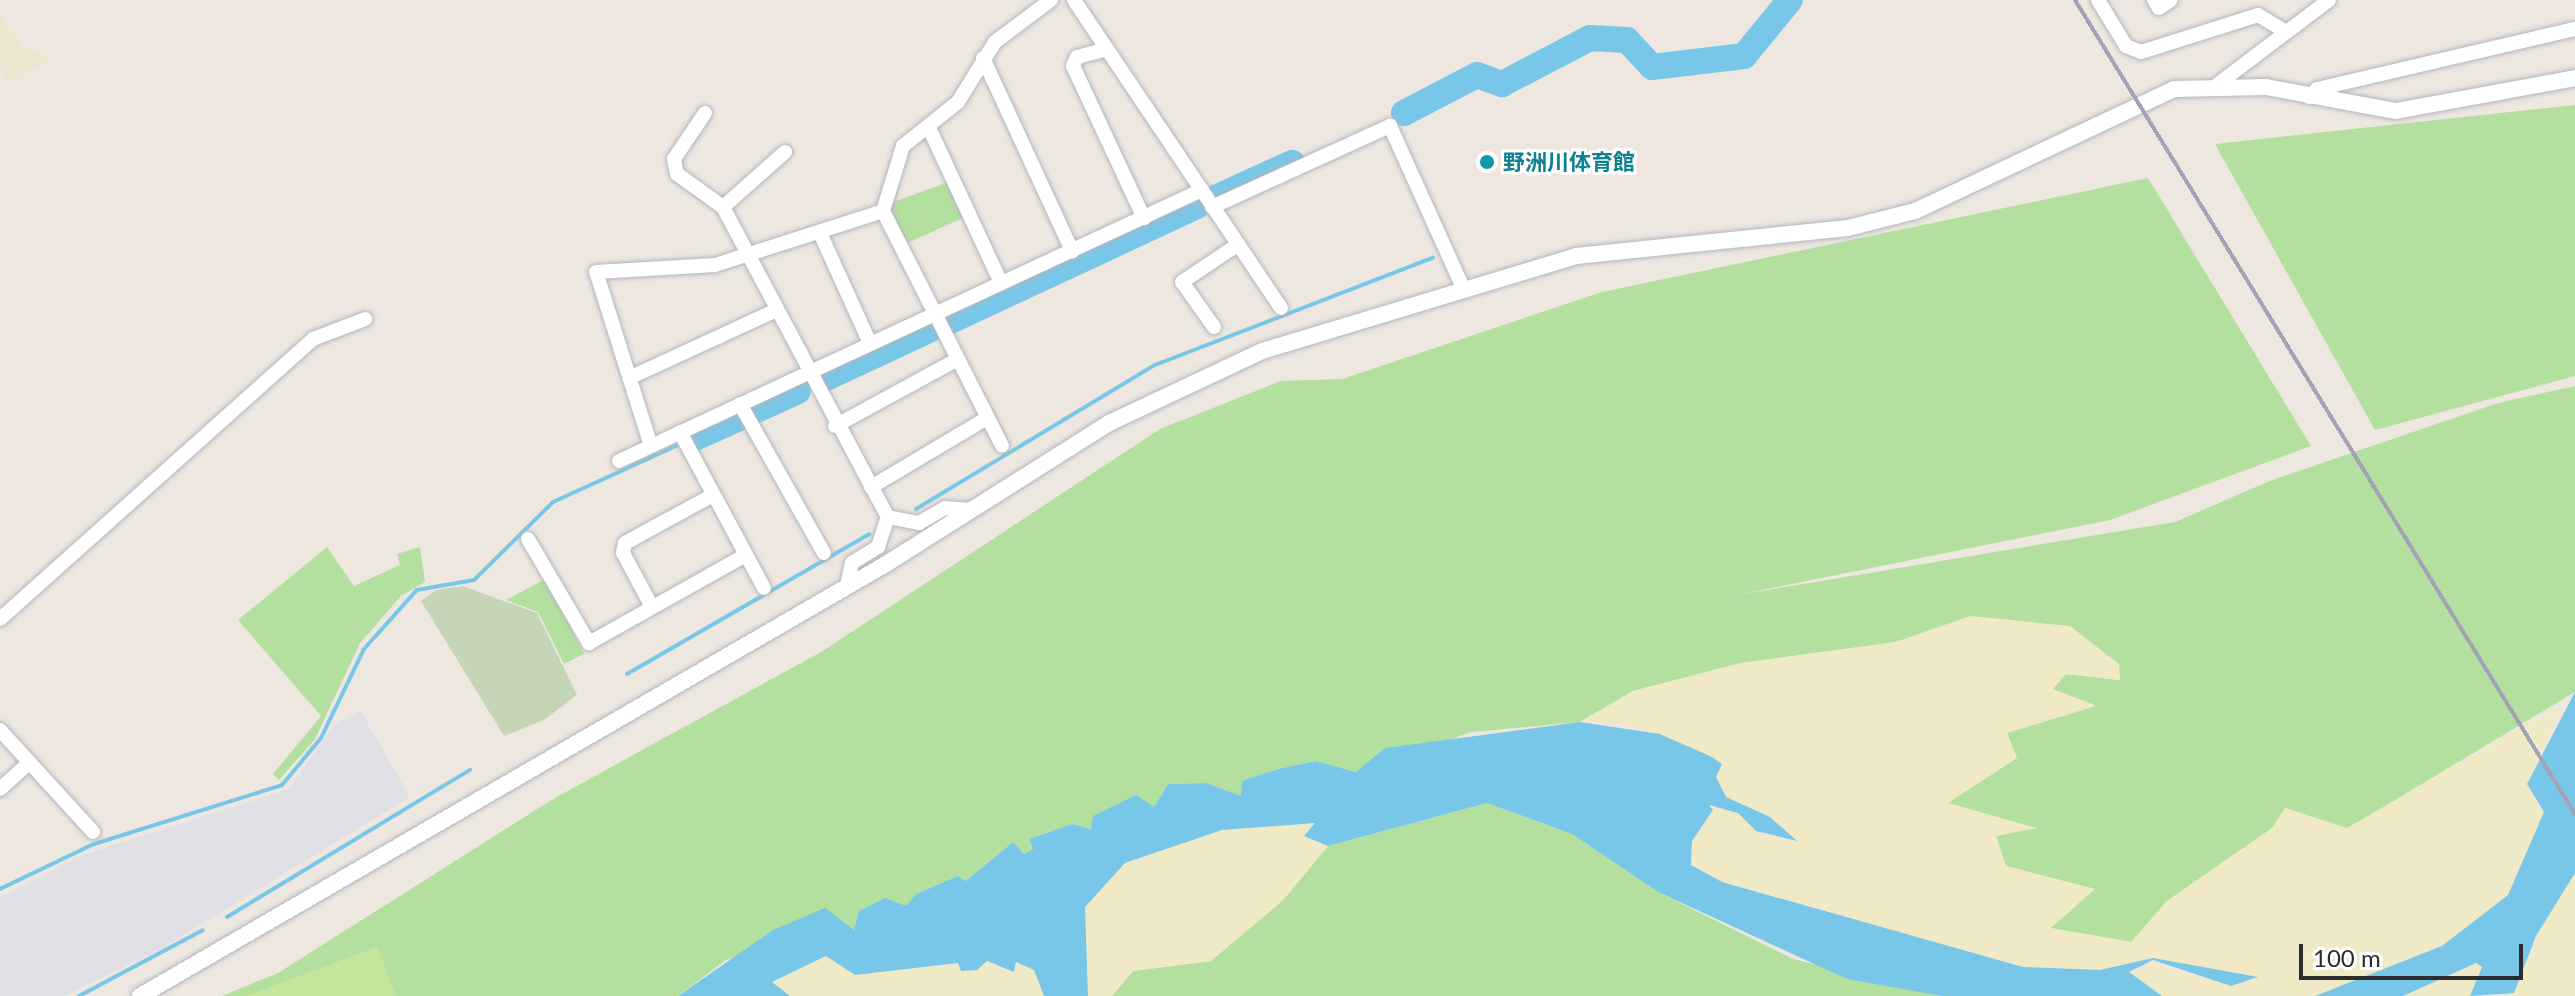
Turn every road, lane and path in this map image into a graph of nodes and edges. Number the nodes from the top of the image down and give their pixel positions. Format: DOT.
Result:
graph roads {
  1 [pos="1051,0"];
  2 [pos="1074,0"];
  3 [pos="2098,0"];
  4 [pos="2154,0"];
  5 [pos="2171,0"];
  6 [pos="2329,0"];
  7 [pos="2575,29"];
  8 [pos="2285,31"];
  9 [pos="1107,49"];
  10 [pos="983,58"];
  11 [pos="2575,78"];
  12 [pos="2218,84"];
  13 [pos="2309,97"];
  14 [pos="705,113"];
  15 [pos="930,130"];
  16 [pos="785,152"];
  17 [pos="1202,190"];
  18 [pos="723,207"];
  19 [pos="1212,207"];
  20 [pos="883,211"];
  21 [pos="1144,218"];
  22 [pos="820,233"];
  23 [pos="1237,245"];
  24 [pos="1072,251"];
  25 [pos="752,257"];
  26 [pos="1001,283"];
  27 [pos="1463,288"];
  28 [pos="1281,308"];
  29 [pos="775,311"];
  30 [pos="932,316"];
  31 [pos="365,319"];
  32 [pos="1214,327"];
  33 [pos="870,343"];
  34 [pos="954,361"];
  35 [pos="805,373"];
  36 [pos="629,378"];
  37 [pos="740,404"];
  38 [pos="987,418"];
  39 [pos="835,426"];
  40 [pos="680,432"];
  41 [pos="651,446"];
  42 [pos="1002,446"];
  43 [pos="619,461"];
  44 [pos="871,487"];
  45 [pos="713,495"];
  46 [pos="972,510"];
  47 [pos="888,517"];
  48 [pos="528,539"];
  49 [pos="824,553"];
  50 [pos="746,555"];
  51 [pos="847,586"];
  52 [pos="764,588"];
  53 [pos="652,607"];
  54 [pos="0,619"];
  55 [pos="0,730"];
  56 [pos="29,763"];
  57 [pos="0,789"];
  58 [pos="93,832"];
  59 [pos="140,996"];
  1 -- 10 [label="street"];
  2 -- 9 [label="street"];
  3 -- 8 [label="street"];
  4 -- 5 [label="street"];
  6 -- 8 [label="street"];
  7 -- 13 [label="street"];
  8 -- 12 [label="street"];
  9 -- 17 [label="street"];
  9 -- 21 [label="street"];
  10 -- 15 [label="street"];
  10 -- 24 [label="street"];
  11 -- 13 [label="street"];
  12 -- 13 [label="street"];
  12 -- 27 [label="street"];
  14 -- 18 [label="street"];
  15 -- 20 [label="street"];
  15 -- 26 [label="street"];
  16 -- 18 [label="street"];
  17 -- 19 [label="street"];
  17 -- 21 [label="street"];
  18 -- 25 [label="street"];
  19 -- 23 [label="street"];
  19 -- 27 [label="street"];
  20 -- 22 [label="street"];
  20 -- 30 [label="street"];
  21 -- 24 [label="street"];
  22 -- 25 [label="street"];
  22 -- 33 [label="street"];
  23 -- 28 [label="street"];
  23 -- 32 [label="street"];
  24 -- 26 [label="street"];
  25 -- 29 [label="street"];
  25 -- 36 [label="street"];
  26 -- 30 [label="street"];
  27 -- 46 [label="street"];
  29 -- 35 [label="street"];
  29 -- 36 [label="street"];
  30 -- 33 [label="street"];
  30 -- 34 [label="street"];
  31 -- 54 [label="street"];
  33 -- 35 [label="street"];
  34 -- 38 [label="street"];
  34 -- 39 [label="street"];
  35 -- 37 [label="street"];
  35 -- 39 [label="street"];
  36 -- 41 [label="street"];
  37 -- 40 [label="street"];
  37 -- 49 [label="street"];
  38 -- 42 [label="street"];
  38 -- 44 [label="street"];
  39 -- 44 [label="street"];
  40 -- 41 [label="street"];
  40 -- 45 [label="street"];
  41 -- 43 [label="street"];
  44 -- 47 [label="street"];
  45 -- 50 [label="street"];
  45 -- 53 [label="street"];
  46 -- 47 [label="street"];
  46 -- 51 [label="street"];
  47 -- 51 [label="street"];
  48 -- 53 [label="street"];
  50 -- 52 [label="street"];
  50 -- 53 [label="street"];
  51 -- 59 [label="street"];
  55 -- 56 [label="street"];
  56 -- 57 [label="street"];
  56 -- 58 [label="street"];
}
